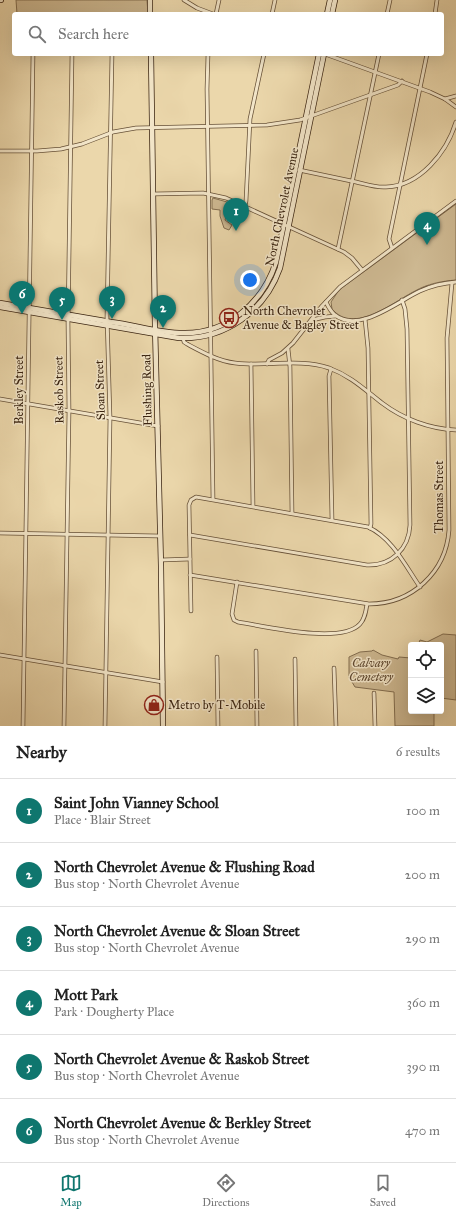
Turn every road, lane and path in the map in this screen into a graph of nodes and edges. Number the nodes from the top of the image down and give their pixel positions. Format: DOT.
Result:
graph roads {
  1 [pos="150,0"];
  2 [pos="184,0"];
  3 [pos="219,0"];
  4 [pos="275,0"];
  5 [pos="330,0"];
  6 [pos="335,0"];
  7 [pos="390,0"];
  8 [pos="437,0"];
  9 [pos="150,12"];
  10 [pos="207,12"];
  11 [pos="216,12"];
  12 [pos="272,12"];
  13 [pos="327,12"];
  14 [pos="332,12"];
  15 [pos="387,12"];
  16 [pos="435,12"];
  17 [pos="33,56"];
  18 [pos="72,56"];
  19 [pos="112,56"];
  20 [pos="151,56"];
  21 [pos="208,56"];
  22 [pos="264,56"];
  23 [pos="319,56"];
  24 [pos="325,56"];
  25 [pos="331,56"];
  26 [pos="379,56"];
  27 [pos="427,56"];
  28 [pos="376,72"];
  29 [pos="402,82"];
  30 [pos="420,88"];
  31 [pos="371,94"];
  32 [pos="456,96"];
  33 [pos="445,99"];
  34 [pos="456,107"];
  35 [pos="312,116"];
  36 [pos="306,118"];
  37 [pos="456,122"];
  38 [pos="207,126"];
  39 [pos="250,126"];
  40 [pos="152,127"];
  41 [pos="110,133"];
  42 [pos="71,147"];
  43 [pos="0,150"];
  44 [pos="31,151"];
  45 [pos="298,170"];
  46 [pos="353,182"];
  47 [pos="401,184"];
  48 [pos="153,194"];
  49 [pos="208,194"];
  50 [pos="456,201"];
  51 [pos="245,206"];
  52 [pos="286,225"];
  53 [pos="392,248"];
  54 [pos="338,249"];
  55 [pos="362,270"];
  56 [pos="456,282"];
  57 [pos="452,283"];
  58 [pos="402,300"];
  59 [pos="326,302"];
  60 [pos="0,303"];
  61 [pos="0,307"];
  62 [pos="29,310"];
  63 [pos="68,317"];
  64 [pos="337,317"];
  65 [pos="365,319"];
  66 [pos="312,320"];
  67 [pos="107,324"];
  68 [pos="156,332"];
  69 [pos="211,332"];
  70 [pos="183,336"];
  71 [pos="288,349"];
  72 [pos="211,356"];
  73 [pos="290,363"];
  74 [pos="251,364"];
  75 [pos="267,364"];
  76 [pos="330,369"];
  77 [pos="369,392"];
  78 [pos="0,399"];
  79 [pos="29,404"];
  80 [pos="69,411"];
  81 [pos="110,418"];
  82 [pos="408,418"];
  83 [pos="158,426"];
  84 [pos="448,430"];
  85 [pos="456,430"];
  86 [pos="213,500"];
  87 [pos="253,506"];
  88 [pos="292,513"];
  89 [pos="332,520"];
  90 [pos="370,528"];
  91 [pos="0,533"];
  92 [pos="26,533"];
  93 [pos="67,534"];
  94 [pos="108,535"];
  95 [pos="190,535"];
  96 [pos="160,536"];
  97 [pos="398,554"];
  98 [pos="161,560"];
  99 [pos="190,560"];
  100 [pos="190,575"];
  101 [pos="237,582"];
  102 [pos="420,587"];
  103 [pos="367,604"];
  104 [pos="191,611"];
  105 [pos="256,651"];
  106 [pos="0,655"];
  107 [pos="217,657"];
  108 [pos="295,659"];
  109 [pos="24,660"];
  110 [pos="65,666"];
  111 [pos="334,668"];
  112 [pos="105,673"];
  113 [pos="163,682"];
  114 [pos="374,693"];
  115 [pos="23,726"];
  116 [pos="64,726"];
  117 [pos="105,726"];
  118 [pos="163,726"];
  119 [pos="218,726"];
  120 [pos="257,726"];
  121 [pos="296,726"];
  122 [pos="336,726"];
  123 [pos="375,726"];
  1 -- 9 [label="street"];
  2 -- 10 [label="street"];
  3 -- 11 [label="street"];
  4 -- 12 [label="street"];
  5 -- 13 [label="street"];
  6 -- 14 [label="street"];
  7 -- 15 [label="street"];
  8 -- 16 [label="street"];
  17 -- 44 [label="street, Berkley Street"];
  18 -- 42 [label="street, Raskob Street"];
  19 -- 41 [label="street, Sloan Street"];
  20 -- 40 [label="street, Flushing Road"];
  21 -- 38 [label="street"];
  22 -- 39 [label="street"];
  23 -- 36 [label="street, North Chevrolet Avenue"];
  24 -- 35 [label="street, North Chevrolet Avenue"];
  25 -- 28 [label="street"];
  26 -- 28 [label="street"];
  27 -- 30 [label="street"];
  28 -- 29 [label="street"];
  28 -- 31 [label="street"];
  29 -- 30 [label="street"];
  29 -- 31 [label="street"];
  30 -- 33 [label="street"];
  30 -- 47 [label="street"];
  31 -- 35 [label="street"];
  31 -- 46 [label="street"];
  32 -- 33 [label="street"];
  33 -- 34 [label="street"];
  35 -- 36 [label="street"];
  35 -- 45 [label="street, North Chevrolet Avenue"];
  36 -- 39 [label="street"];
  36 -- 45 [label="street, North Chevrolet Avenue"];
  37 -- 47 [label="street"];
  38 -- 39 [label="street"];
  38 -- 40 [label="street"];
  38 -- 49 [label="street"];
  39 -- 51 [label="street"];
  40 -- 41 [label="street"];
  40 -- 48 [label="street, Flushing Road"];
  41 -- 42 [label="street"];
  41 -- 67 [label="street, Sloan Street"];
  42 -- 44 [label="street"];
  42 -- 63 [label="street, Raskob Street"];
  43 -- 44 [label="street"];
  44 -- 62 [label="street, Berkley Street"];
  45 -- 46 [label="street"];
  45 -- 52 [label="street, North Chevrolet Avenue"];
  46 -- 47 [label="street"];
  46 -- 54 [label="street"];
  47 -- 53 [label="street"];
  48 -- 49 [label="street"];
  48 -- 68 [label="street, Flushing Road"];
  49 -- 51 [label="street"];
  49 -- 69 [label="street"];
  50 -- 53 [label="street"];
  51 -- 52 [label="street"];
  52 -- 54 [label="street"];
  52 -- 69 [label="street, North Chevrolet Avenue"];
  53 -- 55 [label="street"];
  54 -- 55 [label="street"];
  55 -- 59 [label="street"];
  56 -- 57 [label="street"];
  57 -- 58 [label="street"];
  57 -- 84 [label="street, Thomas Street"];
  58 -- 65 [label="street"];
  58 -- 82 [label="street"];
  59 -- 64 [label="street"];
  59 -- 66 [label="street"];
  60 -- 62 [label="street, North Chevrolet Avenue"];
  61 -- 62 [label="street, North Chevrolet Avenue"];
  62 -- 63 [label="street, North Chevrolet Avenue"];
  62 -- 79 [label="street, Berkley Street"];
  63 -- 67 [label="street, North Chevrolet Avenue"];
  63 -- 80 [label="street, Raskob Street"];
  64 -- 65 [label="street"];
  64 -- 66 [label="street"];
  65 -- 77 [label="street"];
  66 -- 71 [label="street"];
  67 -- 68 [label="street, North Chevrolet Avenue"];
  67 -- 81 [label="street, Sloan Street"];
  68 -- 70 [label="street, North Chevrolet Avenue"];
  68 -- 83 [label="street, Flushing Road"];
  69 -- 70 [label="street, North Chevrolet Avenue"];
  69 -- 72 [label="street"];
  70 -- 72 [label="street"];
  71 -- 73 [label="street"];
  71 -- 75 [label="street"];
  72 -- 74 [label="street"];
  72 -- 86 [label="street"];
  73 -- 75 [label="street"];
  73 -- 76 [label="street"];
  73 -- 88 [label="street"];
  74 -- 75 [label="street"];
  74 -- 87 [label="street"];
  76 -- 77 [label="street"];
  76 -- 89 [label="street"];
  77 -- 82 [label="street"];
  77 -- 90 [label="street"];
  78 -- 79 [label="street"];
  79 -- 80 [label="street"];
  79 -- 92 [label="street, Berkley Street"];
  80 -- 81 [label="street"];
  80 -- 93 [label="street, Raskob Street"];
  81 -- 83 [label="street"];
  81 -- 94 [label="street, Sloan Street"];
  82 -- 84 [label="street"];
  82 -- 97 [label="street"];
  83 -- 96 [label="street, Flushing Road"];
  84 -- 85 [label="street"];
  84 -- 102 [label="street, Thomas Street"];
  86 -- 87 [label="street"];
  86 -- 95 [label="street"];
  87 -- 88 [label="street"];
  88 -- 89 [label="street"];
  89 -- 90 [label="street"];
  90 -- 97 [label="street"];
  91 -- 92 [label="street"];
  92 -- 93 [label="street"];
  92 -- 109 [label="street, Berkley Street"];
  93 -- 94 [label="street"];
  93 -- 110 [label="street, Raskob Street"];
  94 -- 96 [label="street"];
  94 -- 112 [label="street, Sloan Street"];
  95 -- 97 [label="street"];
  95 -- 99 [label="street"];
  96 -- 98 [label="street, Flushing Road"];
  97 -- 102 [label="street"];
  98 -- 99 [label="street"];
  98 -- 113 [label="street, Flushing Road"];
  99 -- 100 [label="street"];
  100 -- 101 [label="street, Thomas Street"];
  100 -- 104 [label="street"];
  101 -- 103 [label="street, Thomas Street"];
  101 -- 103 [label="street"];
  102 -- 103 [label="street, Thomas Street"];
  105 -- 120 [label="street"];
  106 -- 109 [label="street"];
  107 -- 119 [label="street"];
  108 -- 121 [label="street"];
  109 -- 110 [label="street"];
  109 -- 115 [label="street, Berkley Street"];
  110 -- 112 [label="street"];
  110 -- 116 [label="street, Raskob Street"];
  111 -- 122 [label="street"];
  112 -- 113 [label="street"];
  112 -- 117 [label="street, Sloan Street"];
  113 -- 118 [label="street, Flushing Road"];
  114 -- 123 [label="street"];
}
